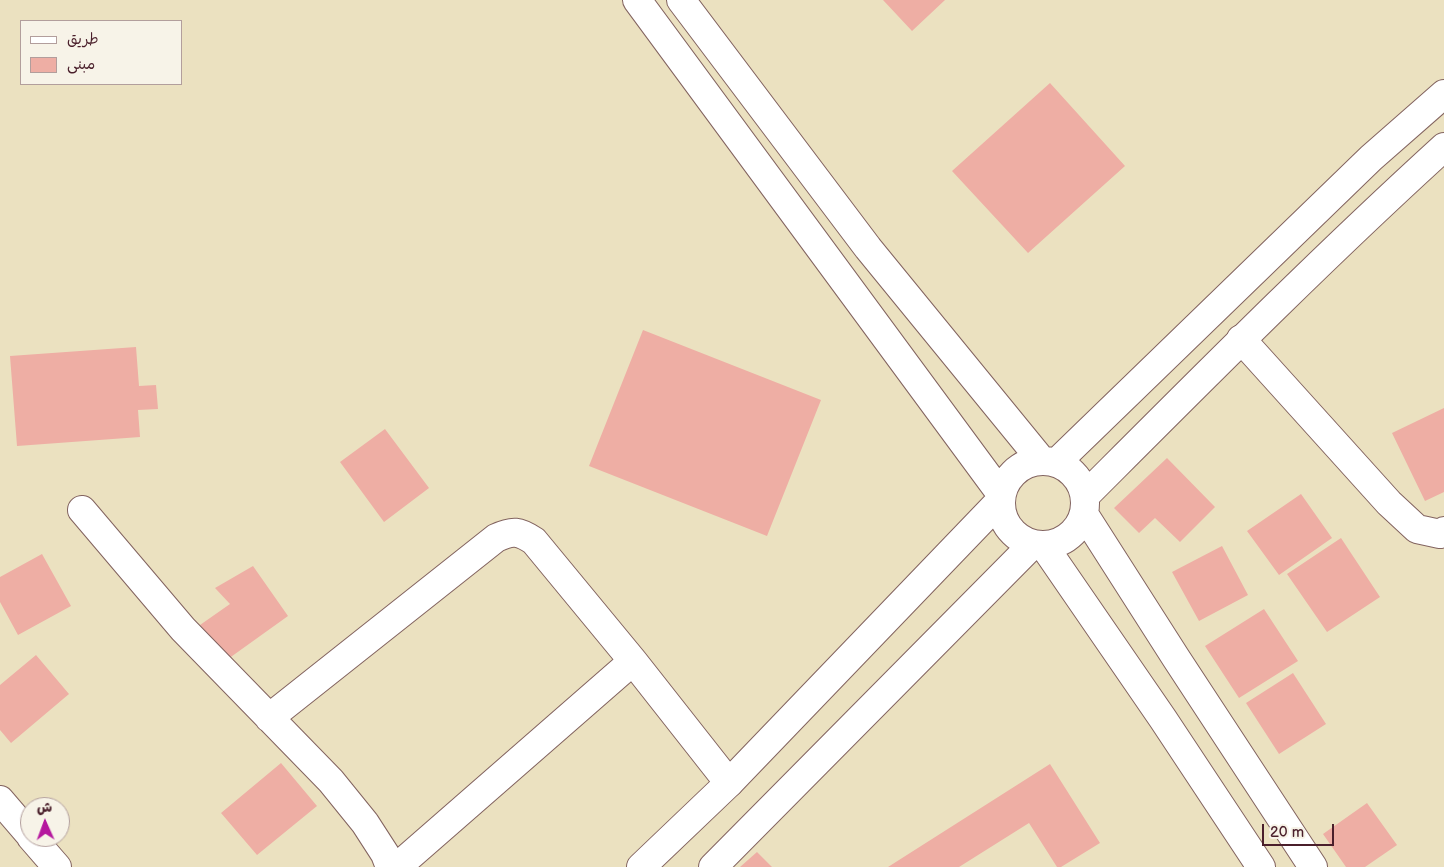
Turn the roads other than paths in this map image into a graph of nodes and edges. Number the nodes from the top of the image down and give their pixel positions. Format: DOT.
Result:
graph roads {
  1 [pos="637,0"];
  2 [pos="681,0"];
  3 [pos="1440,106"];
  4 [pos="1444,147"];
  5 [pos="1241,339"];
  6 [pos="1049,462"];
  7 [pos="1000,498"];
  8 [pos="1085,505"];
  9 [pos="82,510"];
  10 [pos="1444,531"];
  11 [pos="1038,545"];
  12 [pos="634,661"];
  13 [pos="269,718"];
  14 [pos="729,783"];
  15 [pos="0,800"];
  16 [pos="20,823"];
  17 [pos="40,847"];
  18 [pos="57,867"];
  19 [pos="390,867"];
  20 [pos="397,867"];
  21 [pos="641,867"];
  22 [pos="713,867"];
  23 [pos="1261,867"];
  24 [pos="1313,867"];
  1 -- 7 [label="main road"];
  2 -- 6 [label="main road"];
  3 -- 6 [label="main road"];
  4 -- 5 [label="main road"];
  5 -- 8 [label="main road"];
  5 -- 10 [label="main road"];
  6 -- 7 [label="main road"];
  6 -- 8 [label="main road"];
  7 -- 11 [label="main road"];
  7 -- 14 [label="main road"];
  8 -- 11 [label="main road"];
  8 -- 24 [label="main road"];
  9 -- 13 [label="main road"];
  11 -- 22 [label="main road"];
  11 -- 23 [label="main road"];
  12 -- 13 [label="main road"];
  12 -- 14 [label="main road"];
  12 -- 20 [label="main road"];
  13 -- 19 [label="main road"];
  14 -- 21 [label="main road"];
  15 -- 16 [label="main road"];
  17 -- 18 [label="main road"];
}
